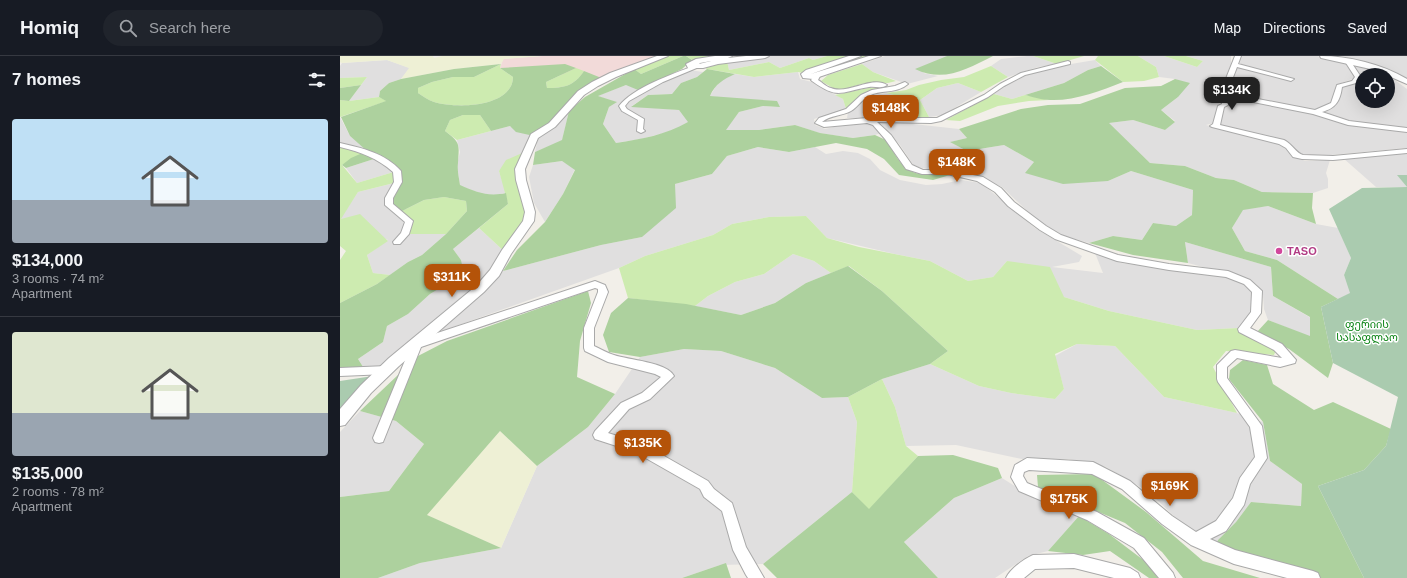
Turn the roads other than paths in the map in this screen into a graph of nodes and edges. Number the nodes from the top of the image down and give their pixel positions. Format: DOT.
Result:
graph roads {
  1 [pos="664,56"];
  2 [pos="728,56"];
  3 [pos="764,56"];
  4 [pos="857,56"];
  5 [pos="877,56"];
  6 [pos="1238,56"];
  7 [pos="1324,56"];
  8 [pos="1349,62"];
  9 [pos="1068,63"];
  10 [pos="1235,65"];
  11 [pos="696,67"];
  12 [pos="817,76"];
  13 [pos="1291,79"];
  14 [pos="1407,82"];
  15 [pos="1224,94"];
  16 [pos="1315,112"];
  17 [pos="867,120"];
  18 [pos="1407,130"];
  19 [pos="641,131"];
  20 [pos="340,145"];
  21 [pos="1407,151"];
  22 [pos="397,242"];
  23 [pos="416,344"];
  24 [pos="387,370"];
  25 [pos="340,372"];
  26 [pos="340,420"];
  27 [pos="379,438"];
  28 [pos="1196,540"];
  29 [pos="757,578"];
  30 [pos="1013,578"];
  31 [pos="1133,578"];
  32 [pos="1168,578"];
  33 [pos="1313,578"];
  1 -- 23 [label="street"];
  2 -- 11 [label="street"];
  3 -- 11 [label="street"];
  4 -- 12 [label="street"];
  5 -- 12 [label="street"];
  6 -- 10 [label="street"];
  7 -- 8 [label="street"];
  8 -- 14 [label="street"];
  8 -- 16 [label="street"];
  9 -- 17 [label="street"];
  10 -- 13 [label="street"];
  10 -- 15 [label="street"];
  11 -- 19 [label="street"];
  12 -- 17 [label="street"];
  15 -- 16 [label="street"];
  15 -- 21 [label="street"];
  16 -- 18 [label="street"];
  17 -- 28 [label="street"];
  20 -- 22 [label="street"];
  23 -- 24 [label="street"];
  23 -- 27 [label="street"];
  23 -- 29 [label="street"];
  24 -- 25 [label="street"];
  24 -- 26 [label="street"];
  28 -- 32 [label="street"];
  28 -- 33 [label="street"];
  30 -- 31 [label="street"];
}
